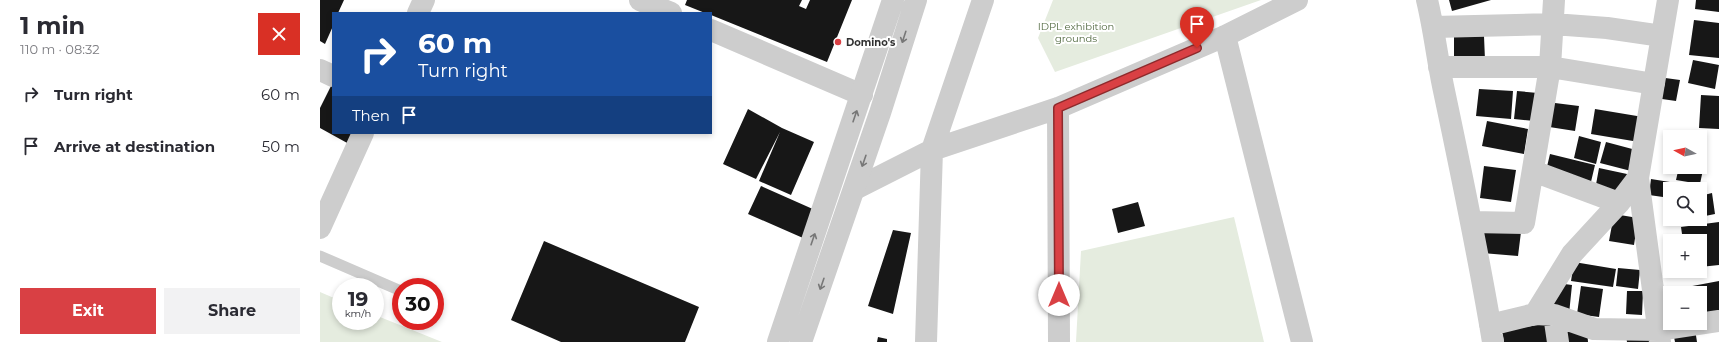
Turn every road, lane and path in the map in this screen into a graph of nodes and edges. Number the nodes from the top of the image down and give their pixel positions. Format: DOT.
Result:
graph roads {
  1 [pos="424,0"];
  2 [pos="893,0"];
  3 [pos="916,0"];
  4 [pos="983,0"];
  5 [pos="1297,0"];
  6 [pos="1427,0"];
  7 [pos="1554,0"];
  8 [pos="1668,0"];
  9 [pos="418,12"];
  10 [pos="1553,24"];
  11 [pos="1434,27"];
  12 [pos="712,30"];
  13 [pos="1225,36"];
  14 [pos="1662,36"];
  15 [pos="1439,67"];
  16 [pos="1550,67"];
  17 [pos="320,70"];
  18 [pos="332,76"];
  19 [pos="1654,84"];
  20 [pos="862,95"];
  21 [pos="1058,108"];
  22 [pos="363,134"];
  23 [pos="932,150"];
  24 [pos="1533,171"];
  25 [pos="1638,178"];
  26 [pos="855,189"];
  27 [pos="1619,203"];
  28 [pos="1472,222"];
  29 [pos="320,228"];
  30 [pos="320,256"];
  31 [pos="392,287"];
  32 [pos="1544,314"];
  33 [pos="1719,321"];
  34 [pos="1492,334"];
  35 [pos="1595,335"];
  36 [pos="1659,336"];
  37 [pos="778,342"];
  38 [pos="801,342"];
  39 [pos="926,342"];
  40 [pos="1059,342"];
  41 [pos="1302,342"];
  42 [pos="1558,342"];
  1 -- 9 [label="street"];
  2 -- 20 [label="street"];
  3 -- 26 [label="street, one-way"];
  4 -- 23 [label="street"];
  5 -- 13 [label="street"];
  6 -- 11 [label="street"];
  7 -- 10 [label="street"];
  8 -- 14 [label="street"];
  10 -- 11 [label="street"];
  10 -- 14 [label="street"];
  10 -- 16 [label="street"];
  11 -- 15 [label="street"];
  12 -- 20 [label="street"];
  13 -- 21 [label="street"];
  13 -- 41 [label="street"];
  14 -- 19 [label="street"];
  15 -- 16 [label="street"];
  15 -- 28 [label="street"];
  16 -- 19 [label="street"];
  16 -- 24 [label="street"];
  17 -- 18 [label="street"];
  19 -- 25 [label="street"];
  37 -- 20 [label="street, one-way"];
  21 -- 23 [label="street"];
  21 -- 40 [label="street"];
  22 -- 29 [label="street"];
  23 -- 26 [label="street"];
  23 -- 39 [label="street"];
  24 -- 27 [label="street"];
  24 -- 28 [label="street"];
  25 -- 27 [label="street"];
  25 -- 36 [label="street"];
  26 -- 38 [label="street, one-way"];
  27 -- 32 [label="street"];
  28 -- 34 [label="street"];
  30 -- 31 [label="lane"];
  32 -- 34 [label="street"];
  32 -- 35 [label="street"];
  32 -- 42 [label="street"];
  33 -- 36 [label="street"];
  35 -- 36 [label="street"];
}
